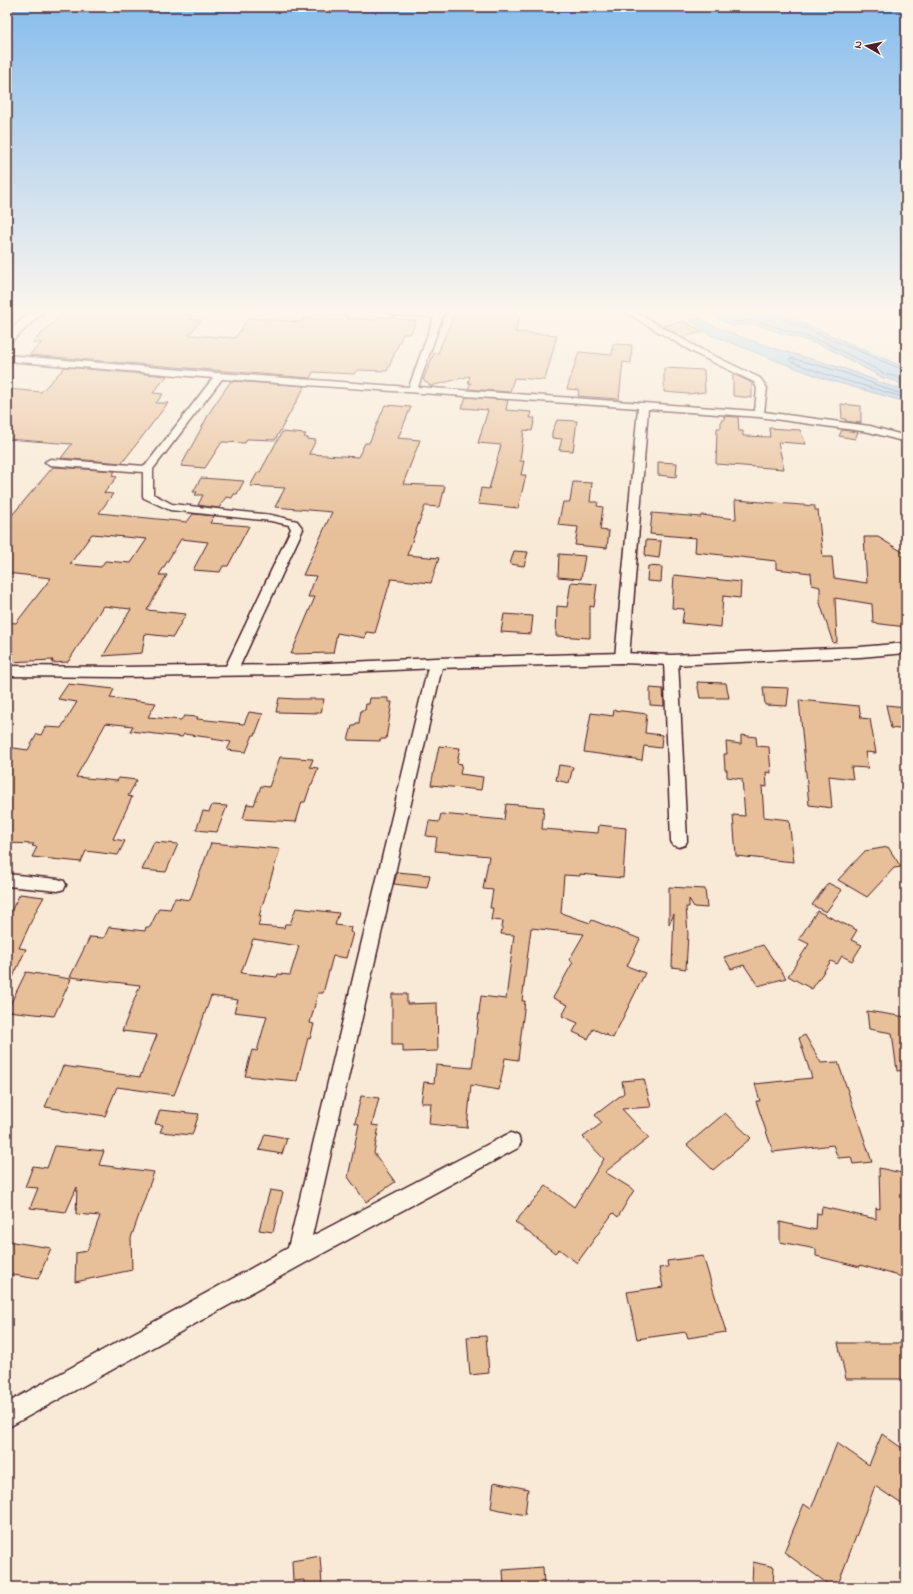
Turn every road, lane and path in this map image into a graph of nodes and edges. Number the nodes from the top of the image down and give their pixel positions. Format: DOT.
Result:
graph roads {
  1 [pos="211,386"];
  2 [pos="362,386"];
  3 [pos="413,386"];
  4 [pos="761,386"];
  5 [pos="412,390"];
  6 [pos="644,405"];
  7 [pos="759,414"];
  8 [pos="906,439"];
  9 [pos="50,462"];
  10 [pos="148,469"];
  11 [pos="906,648"];
  12 [pos="622,658"];
  13 [pos="671,660"];
  14 [pos="436,663"];
  15 [pos="232,670"];
  16 [pos="7,671"];
  17 [pos="679,841"];
  18 [pos="7,880"];
  19 [pos="58,885"];
  20 [pos="511,1142"];
  21 [pos="297,1255"];
  22 [pos="7,1416"];
  1 -- 10 [label="street"];
  2 -- 5 [label="street"];
  3 -- 5 [label="street"];
  4 -- 7 [label="street"];
  5 -- 6 [label="street"];
  6 -- 7 [label="street"];
  6 -- 12 [label="street"];
  7 -- 8 [label="street"];
  9 -- 10 [label="street"];
  10 -- 15 [label="street"];
  11 -- 13 [label="street"];
  12 -- 13 [label="street"];
  12 -- 14 [label="street"];
  13 -- 17 [label="street"];
  14 -- 15 [label="street"];
  14 -- 21 [label="street"];
  15 -- 16 [label="street"];
  18 -- 19 [label="street"];
  20 -- 21 [label="street"];
  21 -- 22 [label="street"];
}
